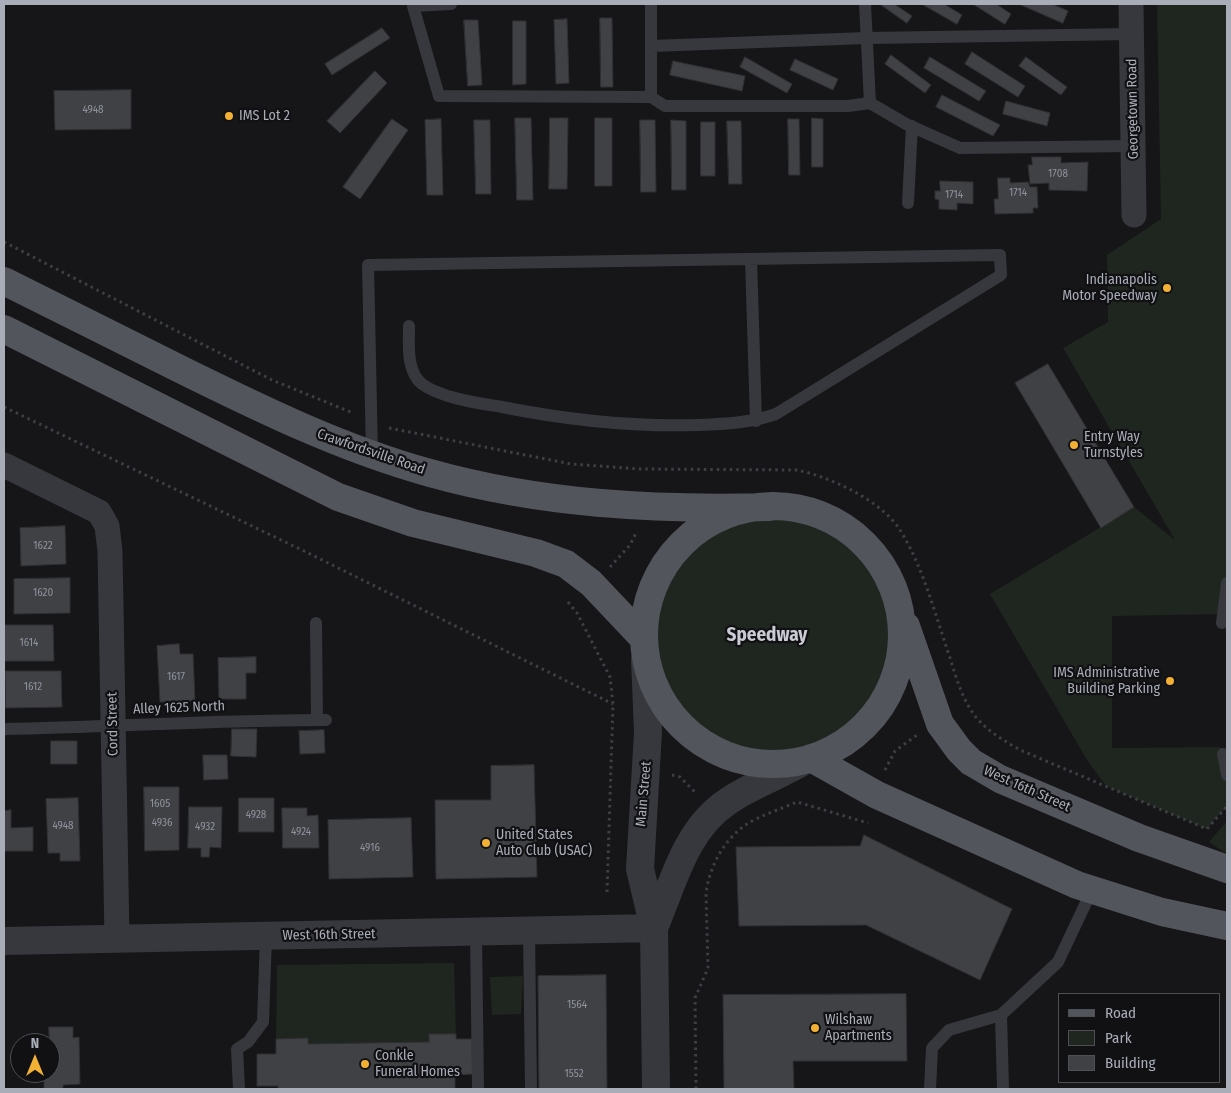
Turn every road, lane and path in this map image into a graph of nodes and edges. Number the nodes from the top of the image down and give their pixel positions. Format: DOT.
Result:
graph roads {
  1 [pos="451,4"];
  2 [pos="651,4"];
  3 [pos="865,4"];
  4 [pos="1132,4"];
  5 [pos="1132,34"];
  6 [pos="867,38"];
  7 [pos="651,46"];
  8 [pos="651,97"];
  9 [pos="870,103"];
  10 [pos="912,126"];
  11 [pos="1134,146"];
  12 [pos="908,203"];
  13 [pos="1134,215"];
  14 [pos="751,259"];
  15 [pos="4,281"];
  16 [pos="409,326"];
  17 [pos="4,329"];
  18 [pos="4,407"];
  19 [pos="756,421"];
  20 [pos="372,455"];
  21 [pos="4,465"];
  22 [pos="769,506"];
  23 [pos="638,524"];
  24 [pos="606,571"];
  25 [pos="1227,583"];
  26 [pos="896,597"];
  27 [pos="568,602"];
  28 [pos="316,623"];
  29 [pos="1222,623"];
  30 [pos="644,649"];
  31 [pos="613,704"];
  32 [pos="113,725"];
  33 [pos="4,729"];
  34 [pos="925,731"];
  35 [pos="1223,754"];
  36 [pos="808,760"];
  37 [pos="664,773"];
  38 [pos="884,773"];
  39 [pos="1227,775"];
  40 [pos="697,794"];
  41 [pos="1227,806"];
  42 [pos="868,823"];
  43 [pos="1206,830"];
  44 [pos="1227,869"];
  45 [pos="1092,890"];
  46 [pos="607,892"];
  47 [pos="1227,926"];
  48 [pos="654,928"];
  49 [pos="529,931"];
  50 [pos="476,932"];
  51 [pos="266,936"];
  52 [pos="117,939"];
  53 [pos="4,941"];
  54 [pos="1001,1015"];
  55 [pos="239,1089"];
  56 [pos="478,1089"];
  57 [pos="531,1089"];
  58 [pos="656,1089"];
  59 [pos="696,1089"];
  60 [pos="930,1089"];
  61 [pos="1003,1089"];
  1 -- 8 [label="lane"];
  2 -- 7 [label="lane"];
  3 -- 6 [label="lane"];
  4 -- 5 [label="street, Georgetown Road"];
  5 -- 6 [label="lane"];
  5 -- 11 [label="street, Georgetown Road"];
  6 -- 7 [label="lane"];
  6 -- 9 [label="lane"];
  7 -- 8 [label="lane"];
  8 -- 9 [label="lane"];
  9 -- 10 [label="lane"];
  10 -- 11 [label="lane"];
  10 -- 12 [label="lane"];
  11 -- 13 [label="street, Georgetown Road"];
  14 -- 19 [label="lane"];
  14 -- 19 [label="lane"];
  14 -- 20 [label="lane"];
  15 -- 20 [label="main road, Crawfordsville Road"];
  16 -- 19 [label="lane"];
  17 -- 30 [label="main road"];
  18 -- 31 [label="path"];
  20 -- 22 [label="main road, Crawfordsville Road"];
  21 -- 32 [label="street, Cord Street"];
  22 -- 26 [label="main road"];
  22 -- 30 [label="main road"];
  23 -- 24 [label="path"];
  25 -- 29 [label="lane"];
  26 -- 36 [label="main road"];
  26 -- 44 [label="main road, West 16th Street"];
  27 -- 31 [label="path"];
  28 -- 32 [label="lane, Alley 1625 North"];
  30 -- 36 [label="main road"];
  30 -- 48 [label="street, Main Street"];
  31 -- 46 [label="path"];
  32 -- 33 [label="lane, Alley 1625 North"];
  32 -- 52 [label="street, Cord Street"];
  34 -- 38 [label="path"];
  35 -- 39 [label="lane"];
  36 -- 45 [label="main road"];
  36 -- 48 [label="street, Main Street"];
  37 -- 40 [label="path"];
  41 -- 43 [label="path"];
  42 -- 59 [label="path"];
  45 -- 47 [label="main road"];
  45 -- 54 [label="lane"];
  48 -- 49 [label="street, West 16th Street"];
  48 -- 58 [label="street, Main Street"];
  49 -- 50 [label="street, West 16th Street"];
  49 -- 57 [label="lane"];
  50 -- 51 [label="street, West 16th Street"];
  50 -- 56 [label="lane"];
  51 -- 52 [label="street, West 16th Street"];
  51 -- 55 [label="lane"];
  52 -- 53 [label="street, West 16th Street"];
  54 -- 60 [label="lane"];
  54 -- 61 [label="lane"];
}
